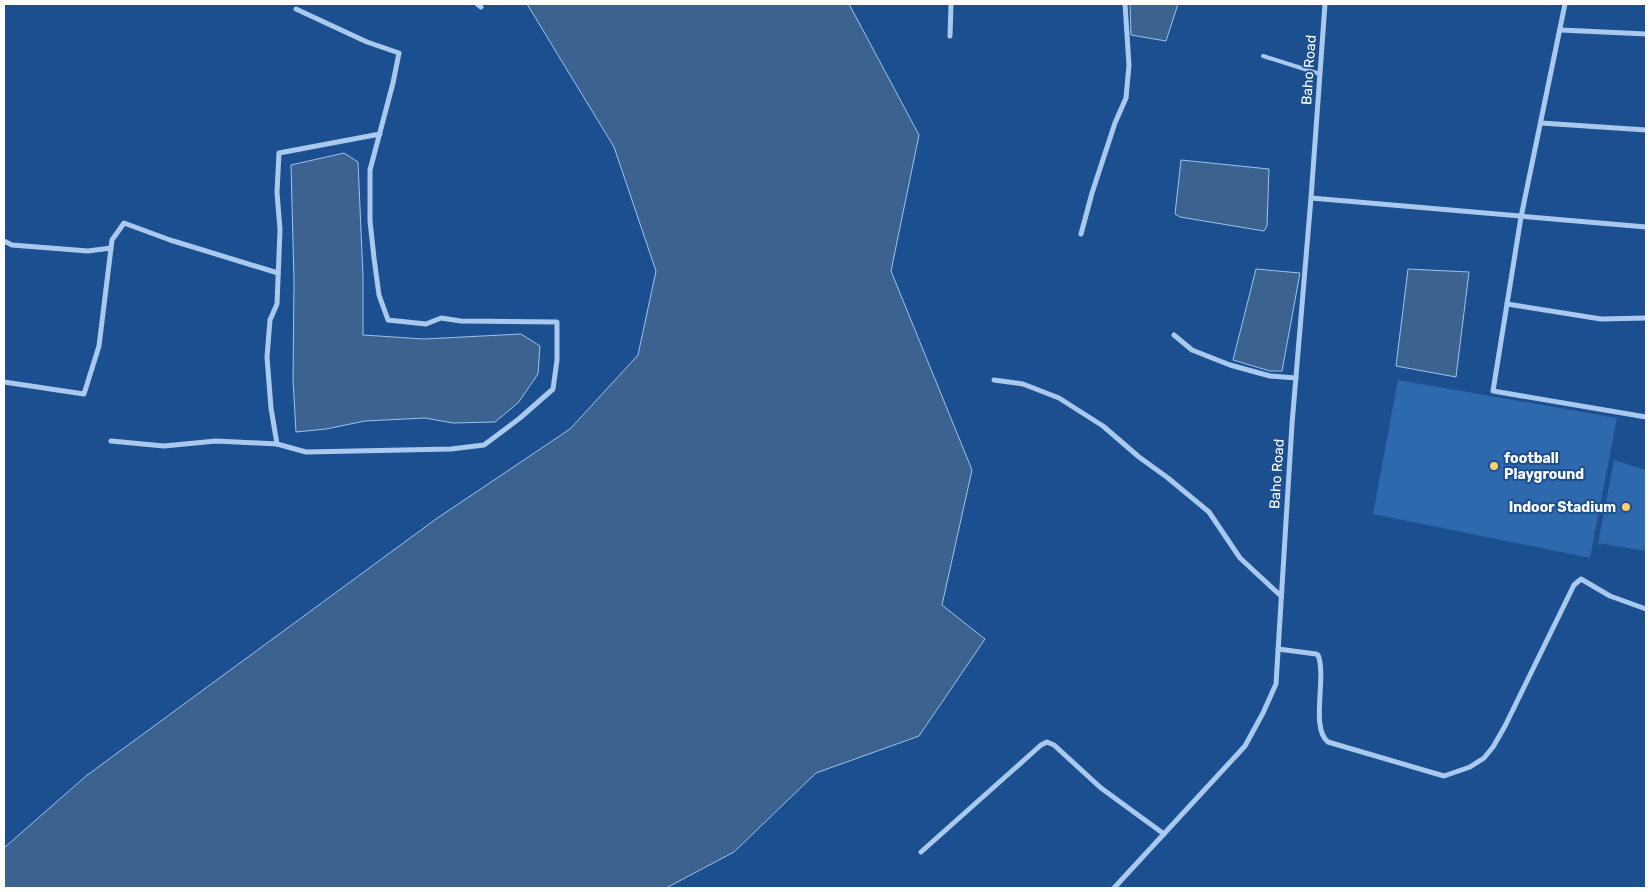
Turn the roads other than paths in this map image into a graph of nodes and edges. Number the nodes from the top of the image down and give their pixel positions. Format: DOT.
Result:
graph roads {
  1 [pos="951,4"];
  2 [pos="1125,4"];
  3 [pos="1325,4"];
  4 [pos="1566,4"];
  5 [pos="296,9"];
  6 [pos="1560,30"];
  7 [pos="1646,34"];
  8 [pos="950,36"];
  9 [pos="1263,56"];
  10 [pos="1320,74"];
  11 [pos="1541,123"];
  12 [pos="1646,130"];
  13 [pos="380,134"];
  14 [pos="1311,198"];
  15 [pos="1522,217"];
  16 [pos="1646,227"];
  17 [pos="1081,234"];
  18 [pos="4,241"];
  19 [pos="111,248"];
  20 [pos="278,273"];
  21 [pos="1507,304"];
  22 [pos="1646,318"];
  23 [pos="1174,335"];
  24 [pos="1296,378"];
  25 [pos="994,380"];
  26 [pos="4,382"];
  27 [pos="1646,417"];
  28 [pos="111,441"];
  29 [pos="277,444"];
  30 [pos="1281,596"];
  31 [pos="1646,609"];
  32 [pos="1278,649"];
  33 [pos="1164,834"];
  34 [pos="921,852"];
  35 [pos="1114,888"];
  1 -- 8 [label="street"];
  2 -- 17 [label="street"];
  3 -- 10 [label="street, Baho Road"];
  4 -- 6 [label="street"];
  5 -- 13 [label="street"];
  6 -- 7 [label="street"];
  6 -- 11 [label="street"];
  9 -- 10 [label="lane"];
  10 -- 14 [label="street, Baho Road"];
  11 -- 12 [label="street"];
  11 -- 15 [label="street"];
  13 -- 20 [label="street"];
  13 -- 29 [label="street"];
  14 -- 15 [label="street"];
  14 -- 24 [label="street, Baho Road"];
  15 -- 16 [label="street"];
  15 -- 21 [label="street"];
  18 -- 19 [label="street"];
  19 -- 20 [label="street"];
  19 -- 26 [label="street"];
  20 -- 29 [label="street"];
  21 -- 22 [label="street"];
  21 -- 27 [label="street"];
  23 -- 24 [label="street"];
  24 -- 30 [label="street, Baho Road"];
  25 -- 30 [label="street"];
  28 -- 29 [label="street"];
  30 -- 32 [label="street, Baho Road"];
  31 -- 32 [label="street"];
  32 -- 33 [label="street, Baho Road"];
  33 -- 34 [label="street"];
  33 -- 35 [label="street, Baho Road"];
}
